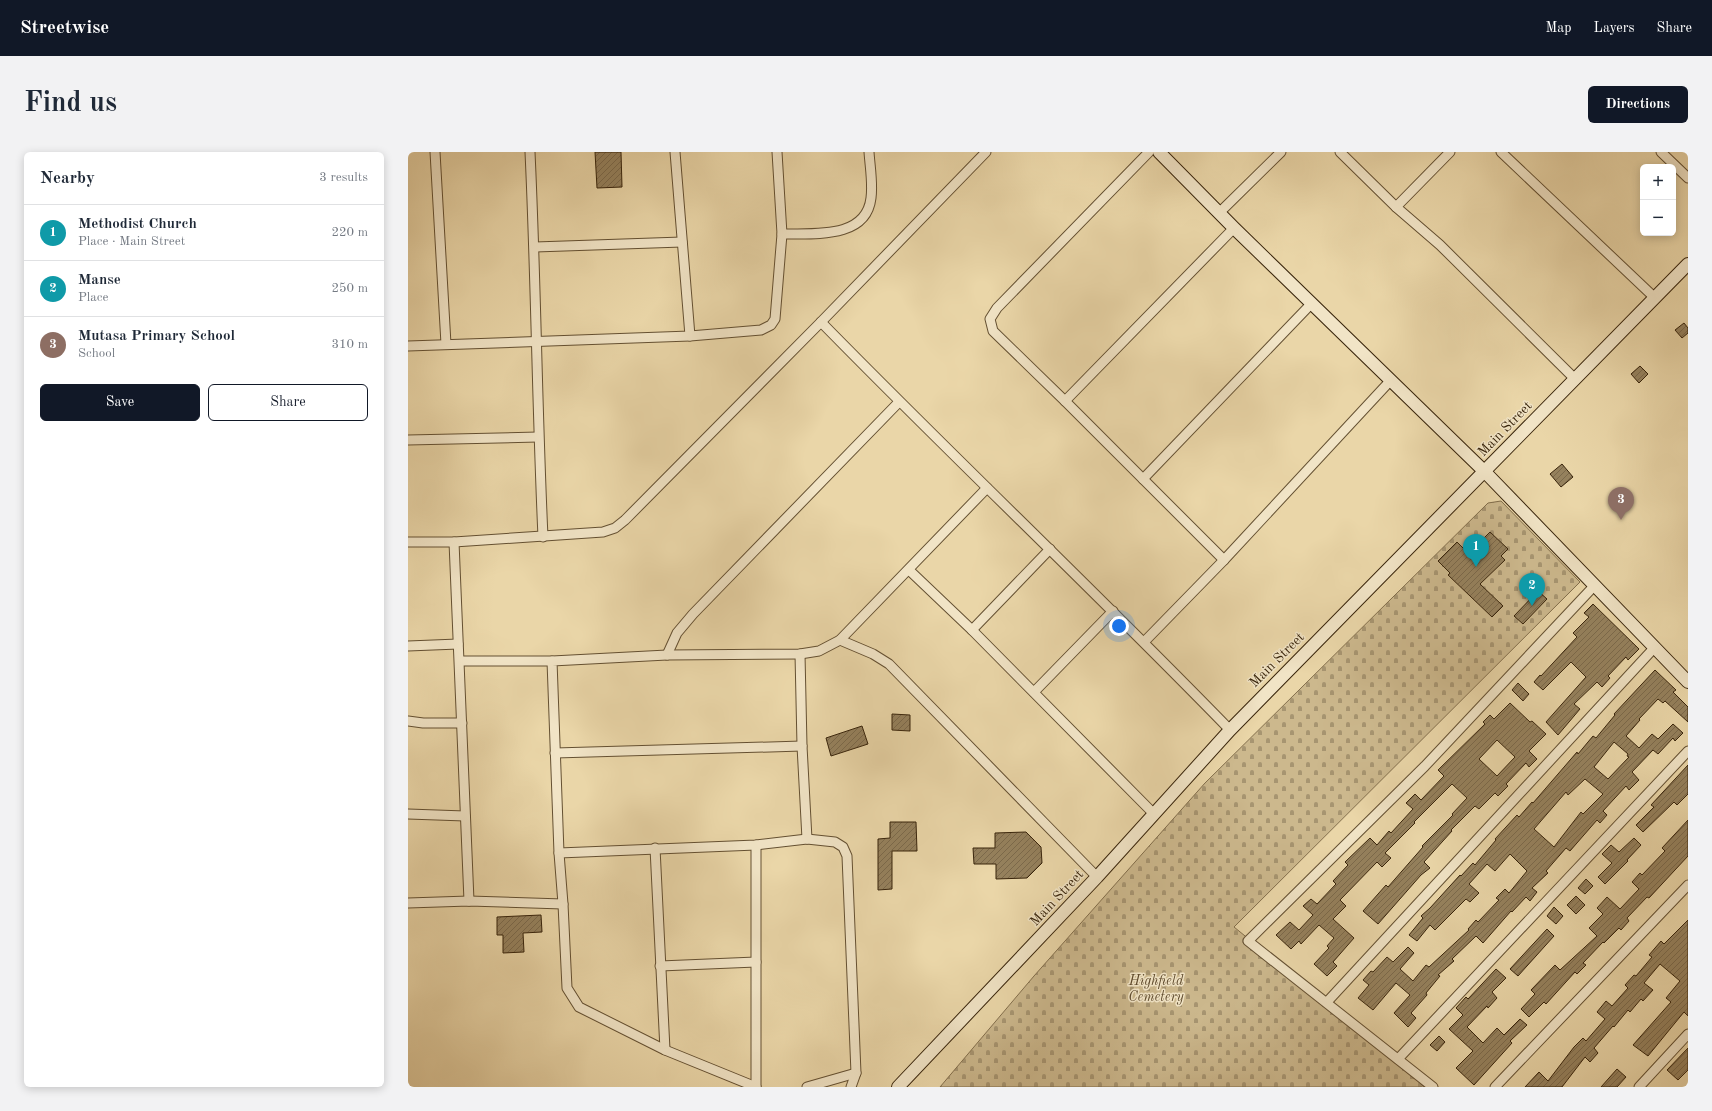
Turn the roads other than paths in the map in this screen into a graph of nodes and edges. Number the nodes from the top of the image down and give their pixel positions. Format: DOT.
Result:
graph roads {
  1 [pos="436,152"];
  2 [pos="530,152"];
  3 [pos="675,152"];
  4 [pos="777,152"];
  5 [pos="869,152"];
  6 [pos="986,152"];
  7 [pos="1149,152"];
  8 [pos="1160,152"];
  9 [pos="1281,152"];
  10 [pos="1340,152"];
  11 [pos="1450,152"];
  12 [pos="1501,152"];
  13 [pos="1661,152"];
  14 [pos="1688,178"];
  15 [pos="1396,207"];
  16 [pos="1220,214"];
  17 [pos="1234,228"];
  18 [pos="782,234"];
  19 [pos="682,242"];
  20 [pos="535,247"];
  21 [pos="1688,264"];
  22 [pos="1655,298"];
  23 [pos="1312,303"];
  24 [pos="821,322"];
  25 [pos="690,336"];
  26 [pos="535,342"];
  27 [pos="446,344"];
  28 [pos="408,346"];
  29 [pos="1575,379"];
  30 [pos="1391,380"];
  31 [pos="1065,401"];
  32 [pos="899,402"];
  33 [pos="538,437"];
  34 [pos="408,440"];
  35 [pos="1485,472"];
  36 [pos="1143,479"];
  37 [pos="987,488"];
  38 [pos="542,537"];
  39 [pos="408,542"];
  40 [pos="454,542"];
  41 [pos="1050,549"];
  42 [pos="1224,560"];
  43 [pos="909,570"];
  44 [pos="1595,585"];
  45 [pos="1113,611"];
  46 [pos="972,630"];
  47 [pos="840,640"];
  48 [pos="1144,642"];
  49 [pos="458,644"];
  50 [pos="408,646"];
  51 [pos="1656,647"];
  52 [pos="800,654"];
  53 [pos="667,655"];
  54 [pos="460,661"];
  55 [pos="552,661"];
  56 [pos="1688,682"];
  57 [pos="1034,692"];
  58 [pos="408,721"];
  59 [pos="462,723"];
  60 [pos="1230,730"];
  61 [pos="802,746"];
  62 [pos="1688,751"];
  63 [pos="555,753"];
  64 [pos="408,814"];
  65 [pos="1154,814"];
  66 [pos="465,816"];
  67 [pos="807,839"];
  68 [pos="756,845"];
  69 [pos="655,848"];
  70 [pos="558,853"];
  71 [pos="1097,877"];
  72 [pos="1688,885"];
  73 [pos="469,901"];
  74 [pos="408,903"];
  75 [pos="563,904"];
  76 [pos="756,962"];
  77 [pos="660,966"];
  78 [pos="1326,1002"];
  79 [pos="1688,1034"];
  80 [pos="665,1050"];
  81 [pos="1398,1059"];
  82 [pos="856,1073"];
  83 [pos="756,1087"];
  84 [pos="807,1087"];
  85 [pos="850,1087"];
  86 [pos="898,1087"];
  87 [pos="1432,1087"];
  88 [pos="1495,1087"];
  89 [pos="1639,1087"];
  1 -- 27 [label="street"];
  2 -- 20 [label="street"];
  3 -- 19 [label="street"];
  4 -- 18 [label="street"];
  5 -- 18 [label="street"];
  6 -- 24 [label="street"];
  7 -- 31 [label="street"];
  8 -- 16 [label="street"];
  9 -- 16 [label="street"];
  10 -- 15 [label="street"];
  11 -- 15 [label="street"];
  12 -- 22 [label="street"];
  13 -- 14 [label="street"];
  15 -- 29 [label="street"];
  16 -- 17 [label="street"];
  17 -- 23 [label="street"];
  17 -- 31 [label="street"];
  18 -- 25 [label="street"];
  19 -- 20 [label="street"];
  19 -- 25 [label="street"];
  20 -- 26 [label="street"];
  21 -- 22 [label="street, Main Street"];
  22 -- 29 [label="street, Main Street"];
  23 -- 30 [label="street"];
  23 -- 36 [label="street"];
  24 -- 32 [label="street"];
  24 -- 38 [label="street"];
  25 -- 26 [label="street"];
  26 -- 27 [label="street"];
  26 -- 33 [label="street"];
  27 -- 28 [label="street"];
  29 -- 35 [label="street, Main Street"];
  30 -- 35 [label="street"];
  30 -- 42 [label="street"];
  31 -- 36 [label="street"];
  32 -- 37 [label="street"];
  32 -- 53 [label="street"];
  33 -- 34 [label="street"];
  33 -- 38 [label="street"];
  35 -- 44 [label="street"];
  35 -- 60 [label="street, Main Street"];
  36 -- 42 [label="street"];
  37 -- 41 [label="street"];
  37 -- 43 [label="street"];
  38 -- 40 [label="street"];
  39 -- 40 [label="street"];
  40 -- 49 [label="street"];
  41 -- 45 [label="street"];
  41 -- 46 [label="street"];
  42 -- 48 [label="street"];
  43 -- 46 [label="street"];
  43 -- 47 [label="street"];
  44 -- 51 [label="street"];
  44 -- 78 [label="street"];
  45 -- 48 [label="street"];
  45 -- 57 [label="street"];
  46 -- 57 [label="street"];
  47 -- 52 [label="street"];
  47 -- 71 [label="street"];
  48 -- 60 [label="street"];
  49 -- 50 [label="street"];
  49 -- 54 [label="street"];
  51 -- 56 [label="street"];
  51 -- 78 [label="street"];
  52 -- 53 [label="street"];
  52 -- 61 [label="street"];
  53 -- 55 [label="street"];
  54 -- 55 [label="street"];
  54 -- 59 [label="street"];
  55 -- 63 [label="street"];
  57 -- 65 [label="street"];
  58 -- 59 [label="street"];
  59 -- 66 [label="street"];
  60 -- 65 [label="street, Main Street"];
  61 -- 63 [label="street"];
  61 -- 67 [label="street"];
  62 -- 81 [label="street"];
  63 -- 70 [label="street"];
  64 -- 66 [label="street"];
  65 -- 71 [label="street, Main Street"];
  66 -- 73 [label="street"];
  67 -- 68 [label="street"];
  67 -- 82 [label="street"];
  68 -- 69 [label="street"];
  68 -- 76 [label="street"];
  69 -- 70 [label="street"];
  69 -- 77 [label="street"];
  70 -- 75 [label="street"];
  71 -- 86 [label="street, Main Street"];
  72 -- 88 [label="street"];
  73 -- 74 [label="street"];
  73 -- 75 [label="street"];
  75 -- 80 [label="street"];
  76 -- 77 [label="street"];
  76 -- 83 [label="street"];
  77 -- 80 [label="street"];
  78 -- 81 [label="street"];
  79 -- 89 [label="street"];
  80 -- 83 [label="street"];
  81 -- 87 [label="street"];
  82 -- 84 [label="street"];
  82 -- 85 [label="street"];
}
